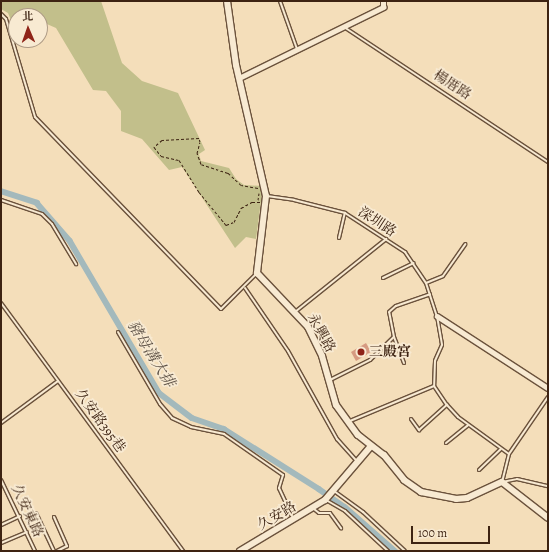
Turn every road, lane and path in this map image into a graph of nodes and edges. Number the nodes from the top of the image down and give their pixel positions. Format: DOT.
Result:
graph roads {
  1 [pos="227,1"];
  2 [pos="280,1"];
  3 [pos="383,1"];
  4 [pos="1,14"];
  5 [pos="343,27"];
  6 [pos="298,51"];
  7 [pos="239,78"];
  8 [pos="548,162"];
  9 [pos="266,196"];
  10 [pos="1,200"];
  11 [pos="258,201"];
  12 [pos="264,204"];
  13 [pos="345,213"];
  14 [pos="339,238"];
  15 [pos="386,239"];
  16 [pos="465,244"];
  17 [pos="414,263"];
  18 [pos="76,264"];
  19 [pos="257,273"];
  20 [pos="383,278"];
  21 [pos="426,283"];
  22 [pos="245,288"];
  23 [pos="430,294"];
  24 [pos="1,303"];
  25 [pos="295,312"];
  26 [pos="437,316"];
  27 [pos="118,332"];
  28 [pos="394,337"];
  29 [pos="404,363"];
  30 [pos="329,380"];
  31 [pos="59,381"];
  32 [pos="434,386"];
  33 [pos="548,388"];
  34 [pos="548,397"];
  35 [pos="447,405"];
  36 [pos="411,419"];
  37 [pos="347,422"];
  38 [pos="1,423"];
  39 [pos="468,425"];
  40 [pos="446,443"];
  41 [pos="371,446"];
  42 [pos="501,449"];
  43 [pos="509,454"];
  44 [pos="357,462"];
  45 [pos="479,470"];
  46 [pos="1,480"];
  47 [pos="502,482"];
  48 [pos="548,486"];
  49 [pos="333,490"];
  50 [pos="325,500"];
  51 [pos="313,508"];
  52 [pos="36,513"];
  53 [pos="20,516"];
  54 [pos="54,517"];
  55 [pos="548,518"];
  56 [pos="293,520"];
  57 [pos="1,525"];
  58 [pos="341,528"];
  59 [pos="27,532"];
  60 [pos="1,543"];
  61 [pos="35,551"];
  62 [pos="54,551"];
  63 [pos="57,551"];
  64 [pos="183,551"];
  65 [pos="240,551"];
  66 [pos="388,551"];
  67 [pos="405,551"];
  1 -- 7 [label="street"];
  2 -- 6 [label="lane"];
  3 -- 5 [label="street"];
  4 -- 22 [label="lane"];
  5 -- 6 [label="street"];
  5 -- 8 [label="lane, 楊厝路"];
  6 -- 7 [label="street"];
  7 -- 9 [label="street"];
  9 -- 12 [label="street"];
  9 -- 13 [label="lane, 深圳路"];
  10 -- 18 [label="lane"];
  11 -- 11 [label="path"];
  11 -- 12 [label="path"];
  12 -- 19 [label="street"];
  13 -- 14 [label="lane"];
  13 -- 15 [label="lane, 深圳路"];
  15 -- 17 [label="lane, 深圳路"];
  15 -- 25 [label="lane"];
  16 -- 21 [label="lane"];
  17 -- 20 [label="lane"];
  17 -- 21 [label="lane, 深圳路"];
  19 -- 22 [label="lane"];
  19 -- 25 [label="street, 永興路"];
  21 -- 23 [label="lane, 深圳路"];
  22 -- 44 [label="lane"];
  23 -- 26 [label="lane, 深圳路"];
  23 -- 28 [label="lane"];
  24 -- 31 [label="lane, 久安路395巷"];
  25 -- 30 [label="street, 永興路"];
  26 -- 32 [label="lane, 深圳路"];
  26 -- 33 [label="street"];
  27 -- 56 [label="lane"];
  28 -- 29 [label="lane"];
  28 -- 30 [label="lane"];
  30 -- 37 [label="street, 永興路"];
  31 -- 38 [label="lane"];
  31 -- 64 [label="lane, 久安路395巷"];
  32 -- 35 [label="lane"];
  32 -- 37 [label="lane"];
  34 -- 43 [label="lane"];
  35 -- 36 [label="lane"];
  35 -- 39 [label="lane"];
  37 -- 41 [label="street, 永興路"];
  39 -- 40 [label="lane"];
  39 -- 42 [label="lane"];
  41 -- 44 [label="street, 久安路"];
  41 -- 47 [label="street, 永興路"];
  42 -- 43 [label="lane"];
  42 -- 45 [label="lane"];
  43 -- 47 [label="lane"];
  44 -- 49 [label="street, 久安路"];
  46 -- 53 [label="lane, 久安東路"];
  47 -- 48 [label="lane"];
  47 -- 55 [label="street"];
  49 -- 50 [label="street, 久安路"];
  49 -- 67 [label="lane"];
  50 -- 51 [label="street, 久安路"];
  50 -- 66 [label="lane"];
  51 -- 56 [label="street, 久安路"];
  51 -- 58 [label="lane"];
  52 -- 62 [label="lane"];
  53 -- 57 [label="lane"];
  53 -- 59 [label="lane, 久安東路"];
  54 -- 63 [label="lane"];
  56 -- 65 [label="street, 久安路"];
  59 -- 60 [label="lane"];
  59 -- 61 [label="lane, 久安東路"];
}
